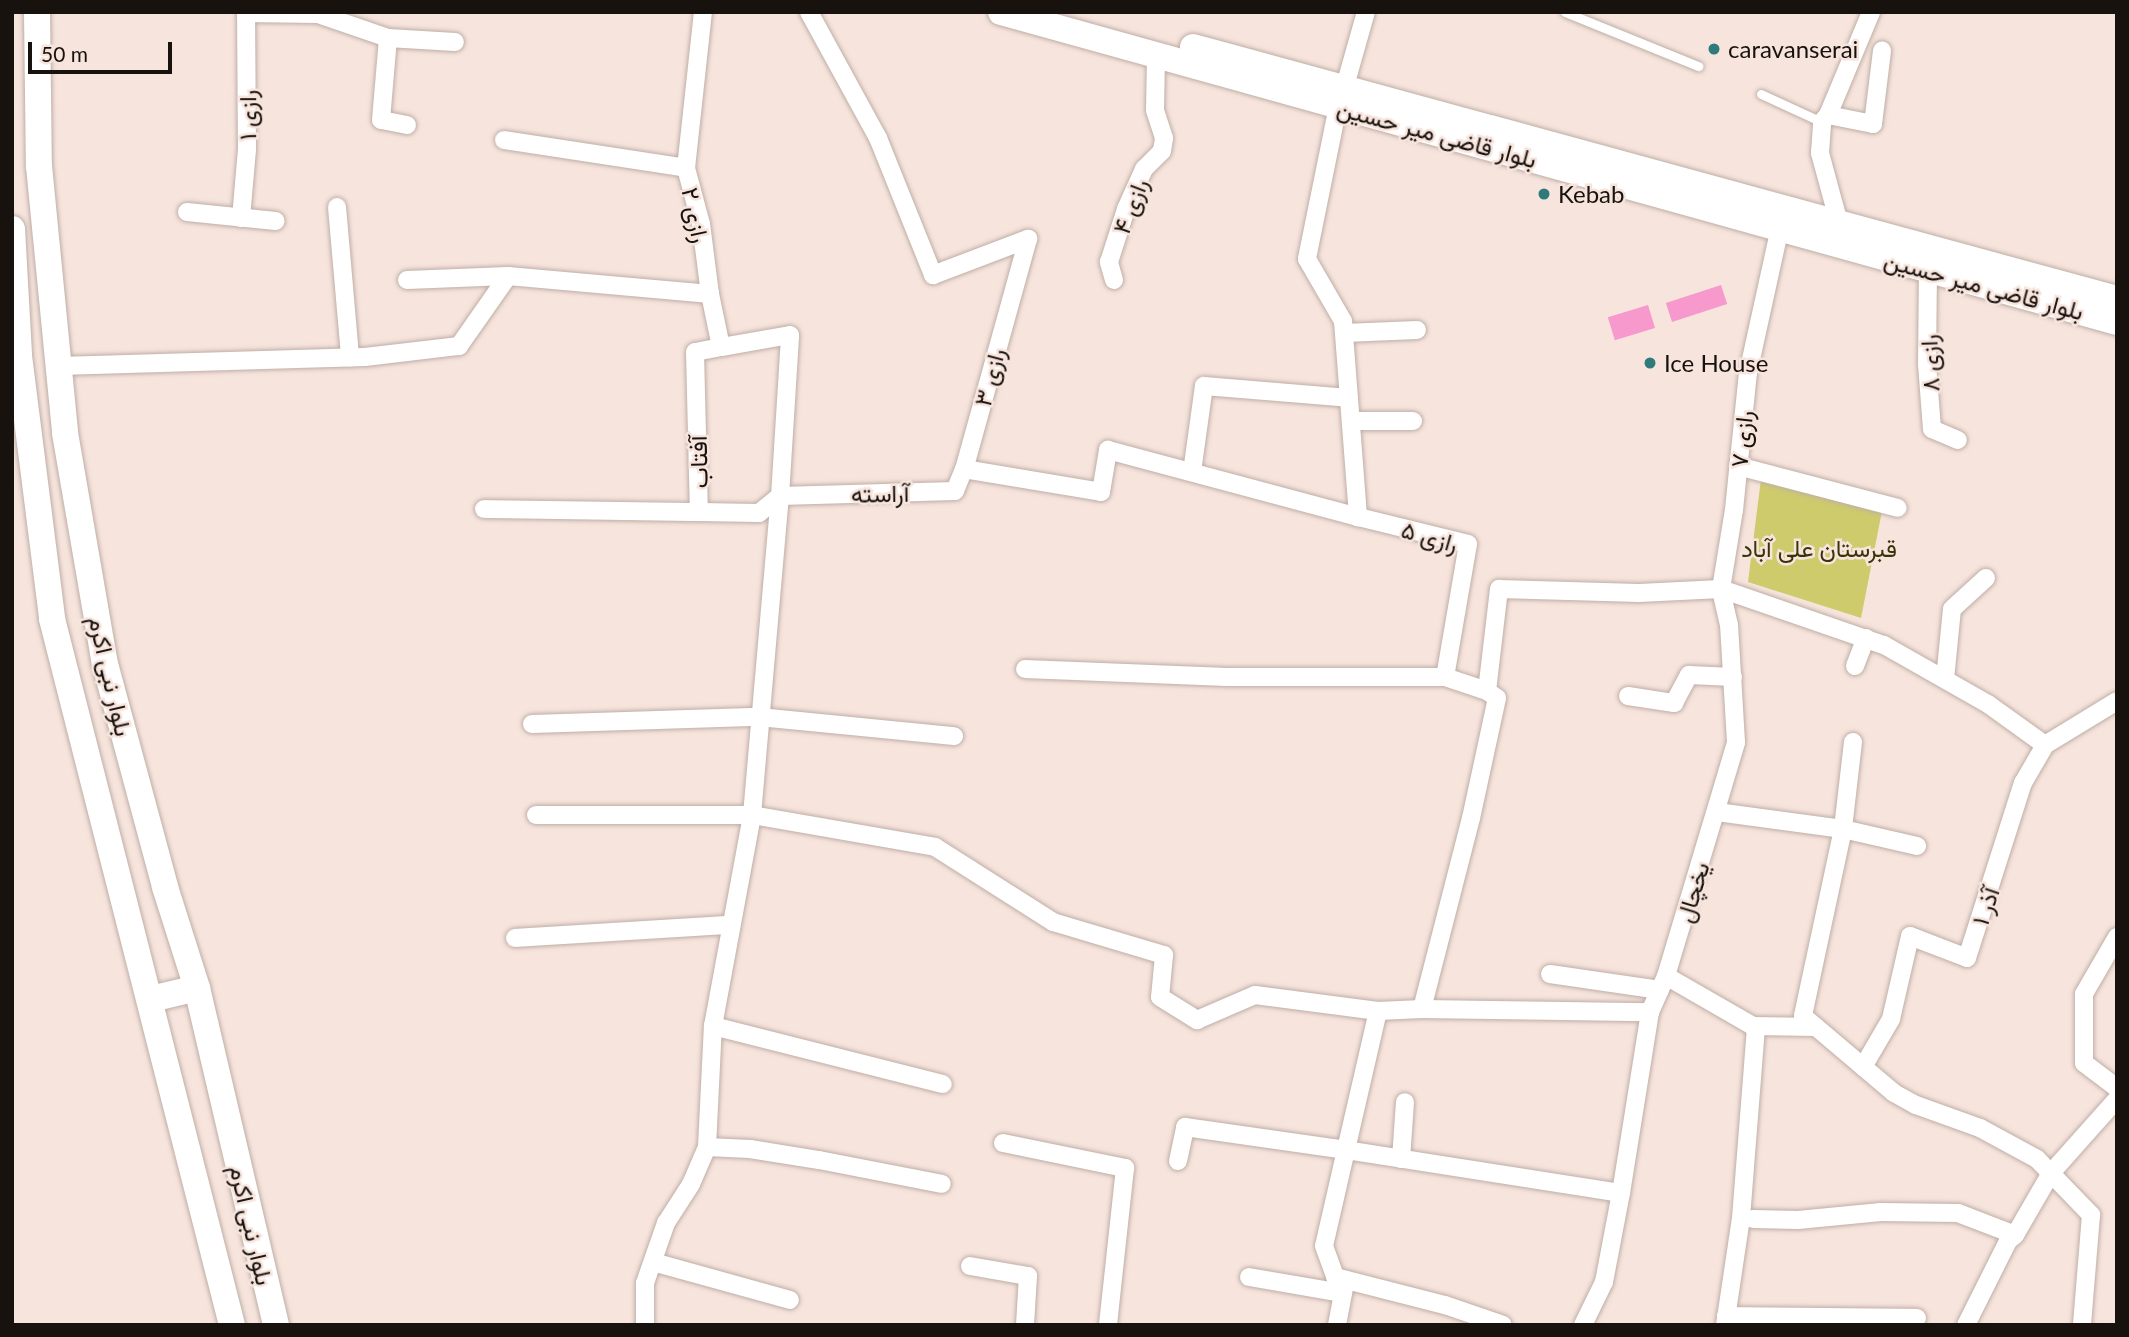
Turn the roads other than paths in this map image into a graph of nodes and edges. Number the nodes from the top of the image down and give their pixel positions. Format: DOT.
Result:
graph roads {
  1 [pos="37,12"];
  2 [pos="703,12"];
  3 [pos="808,12"];
  4 [pos="1001,12"];
  5 [pos="1067,12"];
  6 [pos="1366,12"];
  7 [pos="1565,12"];
  8 [pos="1871,12"];
  9 [pos="246,13"];
  10 [pos="388,38"];
  11 [pos="455,42"];
  12 [pos="1882,51"];
  13 [pos="1156,55"];
  14 [pos="1698,66"];
  15 [pos="1761,94"];
  16 [pos="1342,96"];
  17 [pos="1825,118"];
  18 [pos="407,125"];
  19 [pos="504,140"];
  20 [pos="686,168"];
  21 [pos="337,208"];
  22 [pos="187,212"];
  23 [pos="241,218"];
  24 [pos="1782,218"];
  25 [pos="276,221"];
  26 [pos="1839,223"];
  27 [pos="12,229"];
  28 [pos="1928,269"];
  29 [pos="508,276"];
  30 [pos="407,280"];
  31 [pos="1114,280"];
  32 [pos="710,295"];
  33 [pos="2117,299"];
  34 [pos="2117,322"];
  35 [pos="1418,330"];
  36 [pos="1344,333"];
  37 [pos="721,347"];
  38 [pos="350,358"];
  39 [pos="58,366"];
  40 [pos="1349,398"];
  41 [pos="1351,421"];
  42 [pos="1413,421"];
  43 [pos="1958,440"];
  44 [pos="1738,466"];
  45 [pos="964,469"];
  46 [pos="1192,472"];
  47 [pos="780,496"];
  48 [pos="1898,508"];
  49 [pos="484,509"];
  50 [pos="699,512"];
  51 [pos="1358,517"];
  52 [pos="1986,578"];
  53 [pos="1721,589"];
  54 [pos="1866,638"];
  55 [pos="1856,667"];
  56 [pos="1025,669"];
  57 [pos="1445,677"];
  58 [pos="1733,677"];
  59 [pos="1945,679"];
  60 [pos="1487,691"];
  61 [pos="1628,696"];
  62 [pos="2117,701"];
  63 [pos="759,716"];
  64 [pos="532,724"];
  65 [pos="954,736"];
  66 [pos="1853,742"];
  67 [pos="2045,745"];
  68 [pos="1717,812"];
  69 [pos="536,815"];
  70 [pos="752,815"];
  71 [pos="1843,829"];
  72 [pos="1917,846"];
  73 [pos="730,925"];
  74 [pos="2117,937"];
  75 [pos="516,938"];
  76 [pos="1550,974"];
  77 [pos="1663,983"];
  78 [pos="197,988"];
  79 [pos="151,999"];
  80 [pos="1422,1009"];
  81 [pos="1378,1011"];
  82 [pos="1650,1012"];
  83 [pos="713,1026"];
  84 [pos="1756,1027"];
  85 [pos="1816,1027"];
  86 [pos="1863,1067"];
  87 [pos="943,1084"];
  88 [pos="2117,1088"];
  89 [pos="2117,1099"];
  90 [pos="1405,1102"];
  91 [pos="1003,1143"];
  92 [pos="707,1147"];
  93 [pos="1346,1150"];
  94 [pos="1401,1159"];
  95 [pos="1178,1161"];
  96 [pos="2051,1173"];
  97 [pos="942,1184"];
  98 [pos="1621,1193"];
  99 [pos="1753,1219"];
  100 [pos="2015,1236"];
  101 [pos="653,1262"];
  102 [pos="970,1266"];
  103 [pos="1249,1277"];
  104 [pos="1344,1287"];
  105 [pos="790,1300"];
  106 [pos="1917,1318"];
  107 [pos="1726,1320"];
  108 [pos="232,1325"];
  109 [pos="276,1325"];
  110 [pos="645,1325"];
  111 [pos="1025,1325"];
  112 [pos="1108,1325"];
  113 [pos="1337,1325"];
  114 [pos="1503,1325"];
  115 [pos="1583,1325"];
  116 [pos="1966,1325"];
  117 [pos="2082,1325"];
  1 -- 39 [label="main road, بلوار نبی اکرم"];
  2 -- 20 [label="street, رازی ۲"];
  3 -- 45 [label="street, رازی ۳"];
  4 -- 13 [label="main road, بلوار قاضی میر حسین"];
  5 -- 16 [label="main road, بلوار قاضی میر حسین"];
  6 -- 16 [label="street"];
  7 -- 14 [label="lane"];
  8 -- 17 [label="street"];
  9 -- 10 [label="street"];
  9 -- 23 [label="street, رازی ۱"];
  10 -- 11 [label="street"];
  10 -- 18 [label="street"];
  12 -- 17 [label="street"];
  13 -- 16 [label="main road, بلوار قاضی میر حسین"];
  13 -- 31 [label="street, رازی ۴"];
  15 -- 17 [label="lane"];
  16 -- 24 [label="main road, بلوار قاضی میر حسین"];
  16 -- 36 [label="street"];
  17 -- 26 [label="street"];
  19 -- 20 [label="street"];
  20 -- 32 [label="street, رازی ۲"];
  21 -- 38 [label="street"];
  22 -- 23 [label="street"];
  23 -- 25 [label="street"];
  24 -- 26 [label="main road, بلوار قاضی میر حسین"];
  24 -- 28 [label="main road, بلوار قاضی میر حسین"];
  24 -- 44 [label="street, رازی ۷"];
  26 -- 33 [label="main road, بلوار قاضی میر حسین"];
  27 -- 79 [label="main road, بلوار نبی اکرم"];
  28 -- 34 [label="main road, بلوار قاضی میر حسین"];
  28 -- 43 [label="street, رازی ۸"];
  29 -- 30 [label="street"];
  29 -- 32 [label="street"];
  29 -- 38 [label="street"];
  32 -- 37 [label="street, رازی ۲"];
  35 -- 36 [label="street"];
  36 -- 40 [label="street"];
  37 -- 47 [label="street"];
  37 -- 50 [label="street, آفتاب"];
  38 -- 39 [label="street"];
  39 -- 78 [label="main road, بلوار نبی اکرم"];
  40 -- 41 [label="street"];
  40 -- 46 [label="street"];
  41 -- 42 [label="street"];
  41 -- 51 [label="street"];
  44 -- 48 [label="street"];
  44 -- 53 [label="street, رازی ۷"];
  45 -- 46 [label="street"];
  45 -- 47 [label="street, آراسته"];
  46 -- 51 [label="street"];
  47 -- 50 [label="street, آفتاب"];
  47 -- 63 [label="street"];
  49 -- 50 [label="street"];
  51 -- 57 [label="street, رازی ۵"];
  52 -- 59 [label="street"];
  53 -- 54 [label="street"];
  53 -- 58 [label="street, یخچال"];
  53 -- 60 [label="street"];
  54 -- 55 [label="street"];
  54 -- 59 [label="street"];
  56 -- 57 [label="street"];
  57 -- 60 [label="street"];
  58 -- 61 [label="street"];
  58 -- 68 [label="street, یخچال"];
  59 -- 67 [label="street"];
  60 -- 80 [label="street"];
  62 -- 67 [label="street, آذر ۱"];
  63 -- 64 [label="street"];
  63 -- 65 [label="street"];
  63 -- 70 [label="street"];
  66 -- 71 [label="street"];
  67 -- 86 [label="street, آذر ۱"];
  68 -- 71 [label="street"];
  68 -- 77 [label="street, یخچال"];
  69 -- 70 [label="street"];
  70 -- 73 [label="street"];
  70 -- 81 [label="street"];
  71 -- 72 [label="street"];
  71 -- 85 [label="street"];
  73 -- 75 [label="street"];
  73 -- 83 [label="street"];
  74 -- 88 [label="street"];
  76 -- 77 [label="street"];
  77 -- 82 [label="street, یخچال"];
  77 -- 84 [label="street"];
  78 -- 79 [label="main road"];
  78 -- 109 [label="main road, بلوار نبی اکرم"];
  79 -- 108 [label="main road, بلوار نبی اکرم"];
  80 -- 81 [label="street"];
  80 -- 82 [label="street"];
  81 -- 93 [label="street"];
  82 -- 98 [label="street, یخچال"];
  83 -- 87 [label="street"];
  83 -- 92 [label="street"];
  84 -- 85 [label="street"];
  84 -- 107 [label="street"];
  85 -- 86 [label="street"];
  86 -- 96 [label="street"];
  89 -- 96 [label="street"];
  90 -- 94 [label="street"];
  91 -- 112 [label="street"];
  92 -- 97 [label="street"];
  92 -- 101 [label="street"];
  93 -- 94 [label="street"];
  93 -- 95 [label="street"];
  93 -- 104 [label="street"];
  94 -- 98 [label="street"];
  96 -- 100 [label="street"];
  96 -- 117 [label="street"];
  98 -- 115 [label="street, یخچال"];
  99 -- 100 [label="street"];
  100 -- 116 [label="street"];
  101 -- 105 [label="street"];
  101 -- 110 [label="street"];
  102 -- 111 [label="street"];
  103 -- 104 [label="street"];
  104 -- 113 [label="street"];
  104 -- 114 [label="street"];
  106 -- 107 [label="street"];
}
